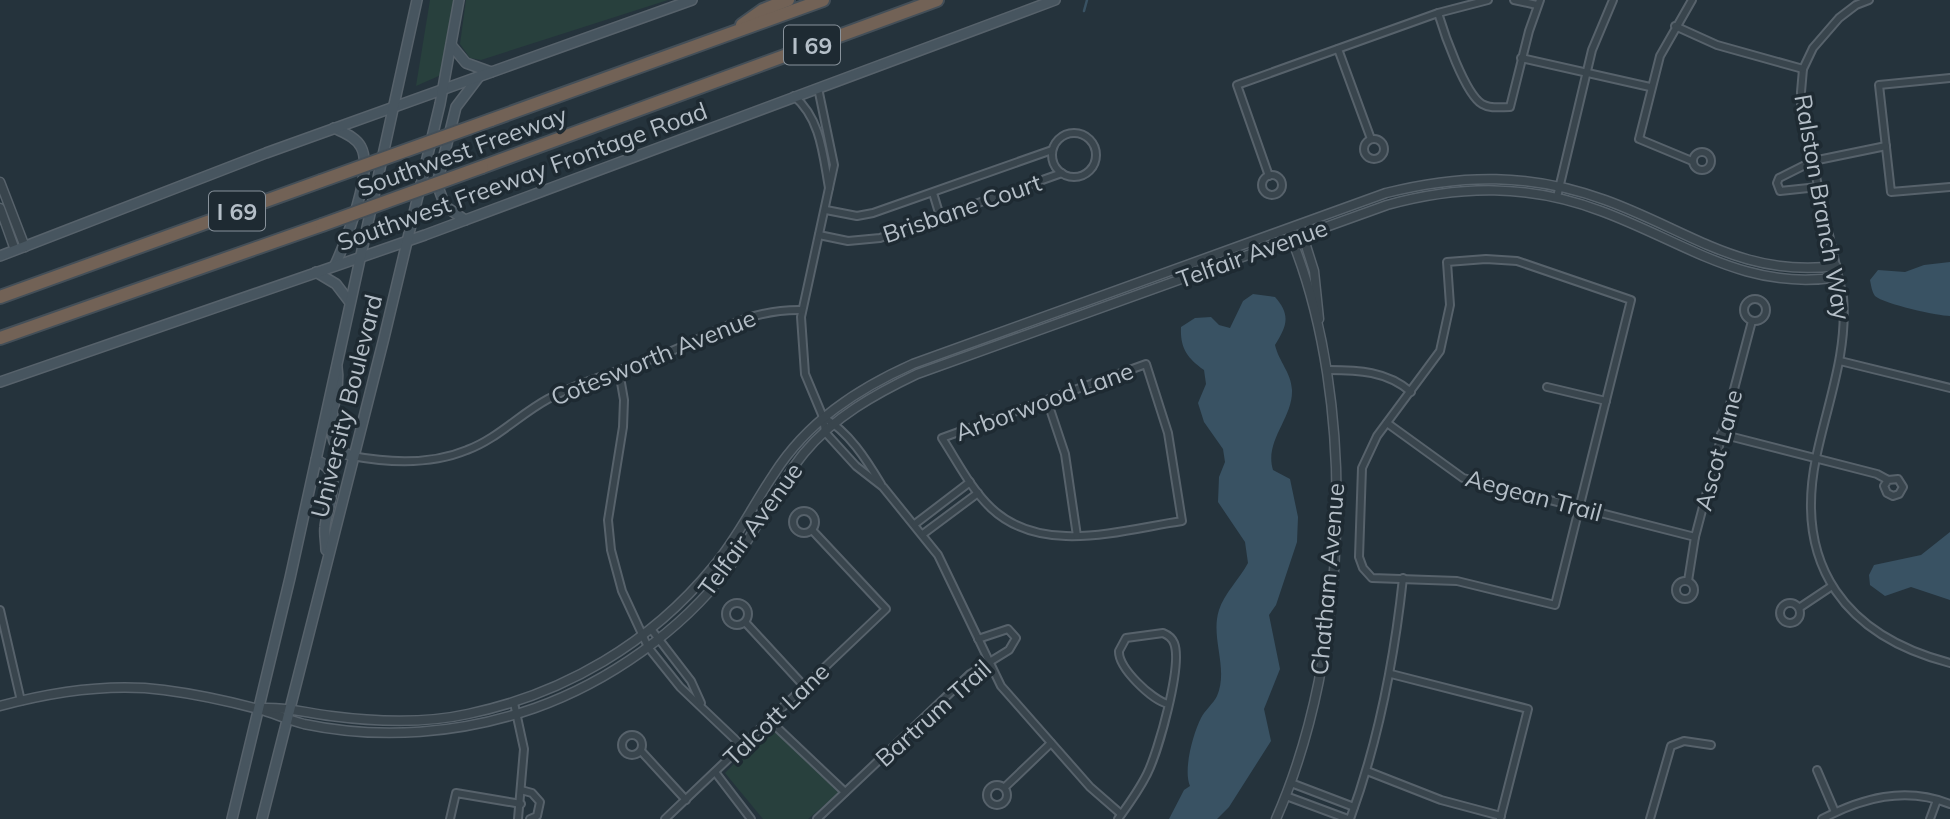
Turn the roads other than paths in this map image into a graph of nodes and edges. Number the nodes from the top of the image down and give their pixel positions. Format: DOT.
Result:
graph roads {
  1 [pos="417,0"];
  2 [pos="459,0"];
  3 [pos="692,0"];
  4 [pos="788,0"];
  5 [pos="823,0"];
  6 [pos="937,0"];
  7 [pos="1055,0"];
  8 [pos="1488,0"];
  9 [pos="1514,0"];
  10 [pos="1613,0"];
  11 [pos="1692,0"];
  12 [pos="1869,0"];
  13 [pos="1855,2"];
  14 [pos="1539,3"];
  15 [pos="1438,13"];
  16 [pos="1675,26"];
  17 [pos="732,33"];
  18 [pos="451,45"];
  19 [pos="1338,48"];
  20 [pos="1521,58"];
  21 [pos="1803,69"];
  22 [pos="491,72"];
  23 [pos="1586,73"];
  24 [pos="479,76"];
  25 [pos="1950,78"];
  26 [pos="1650,87"];
  27 [pos="818,88"];
  28 [pos="443,89"];
  29 [pos="794,96"];
  30 [pos="396,106"];
  31 [pos="334,128"];
  32 [pos="1371,139"];
  33 [pos="1886,146"];
  34 [pos="1052,150"];
  35 [pos="1692,161"];
  36 [pos="1813,161"];
  37 [pos="1062,173"];
  38 [pos="1269,176"];
  39 [pos="0,182"];
  40 [pos="1560,186"];
  41 [pos="1818,187"];
  42 [pos="1950,187"];
  43 [pos="830,190"];
  44 [pos="933,192"];
  45 [pos="1557,197"];
  46 [pos="0,208"];
  47 [pos="826,210"];
  48 [pos="940,216"];
  49 [pos="466,220"];
  50 [pos="1299,225"];
  51 [pos="1288,229"];
  52 [pos="819,235"];
  53 [pos="1303,235"];
  54 [pos="1292,239"];
  55 [pos="407,241"];
  56 [pos="20,249"];
  57 [pos="0,256"];
  58 [pos="360,257"];
  59 [pos="335,265"];
  60 [pos="1836,267"];
  61 [pos="316,272"];
  62 [pos="1838,277"];
  63 [pos="0,297"];
  64 [pos="349,301"];
  65 [pos="802,310"];
  66 [pos="1752,321"];
  67 [pos="1320,333"];
  68 [pos="0,338"];
  69 [pos="1840,361"];
  70 [pos="336,362"];
  71 [pos="1328,370"];
  72 [pos="619,371"];
  73 [pos="0,383"];
  74 [pos="1547,387"];
  75 [pos="1950,388"];
  76 [pos="1411,392"];
  77 [pos="1047,400"];
  78 [pos="1606,401"];
  79 [pos="823,418"];
  80 [pos="1387,422"];
  81 [pos="834,424"];
  82 [pos="825,432"];
  83 [pos="1721,434"];
  84 [pos="352,456"];
  85 [pos="316,460"];
  86 [pos="1816,460"];
  87 [pos="1888,480"];
  88 [pos="970,482"];
  89 [pos="883,487"];
  90 [pos="978,493"];
  91 [pos="1579,508"];
  92 [pos="915,524"];
  93 [pos="812,530"];
  94 [pos="923,534"];
  95 [pos="1077,536"];
  96 [pos="1695,537"];
  97 [pos="327,559"];
  98 [pos="1402,578"];
  99 [pos="1688,581"];
  100 [pos="1832,586"];
  101 [pos="1799,608"];
  102 [pos="0,610"];
  103 [pos="745,622"];
  104 [pos="651,629"];
  105 [pos="641,638"];
  106 [pos="658,639"];
  107 [pos="978,639"];
  108 [pos="648,647"];
  109 [pos="988,661"];
  110 [pos="1950,663"];
  111 [pos="1391,674"];
  112 [pos="804,686"];
  113 [pos="20,701"];
  114 [pos="514,703"];
  115 [pos="1168,704"];
  116 [pos="702,705"];
  117 [pos="0,706"];
  118 [pos="289,707"];
  119 [pos="258,709"];
  120 [pos="519,713"];
  121 [pos="286,718"];
  122 [pos="769,720"];
  123 [pos="1051,743"];
  124 [pos="1711,745"];
  125 [pos="742,746"];
  126 [pos="641,751"];
  127 [pos="1817,770"];
  128 [pos="1367,771"];
  129 [pos="715,772"];
  130 [pos="1291,783"];
  131 [pos="1005,787"];
  132 [pos="521,790"];
  133 [pos="845,792"];
  134 [pos="1286,796"];
  135 [pos="686,800"];
  136 [pos="1937,800"];
  137 [pos="521,804"];
  138 [pos="1950,804"];
  139 [pos="1354,807"];
  140 [pos="1835,812"];
  141 [pos="1120,817"];
  142 [pos="1501,817"];
  143 [pos="520,818"];
  144 [pos="232,819"];
  145 [pos="262,819"];
  146 [pos="450,819"];
  147 [pos="530,819"];
  148 [pos="665,819"];
  149 [pos="751,819"];
  150 [pos="817,819"];
  151 [pos="1276,819"];
  152 [pos="1349,819"];
  153 [pos="1650,819"];
  154 [pos="1822,819"];
  155 [pos="1930,819"];
  1 -- 30 [label="main road, University Boulevard"];
  2 -- 18 [label="main road, University Boulevard"];
  3 -- 22 [label="main road"];
  4 -- 17 [label="highway"];
  5 -- 17 [label="highway, Southwest Freeway / I 69"];
  6 -- 68 [label="highway, Southwest Freeway / I 69, bridge"];
  7 -- 27 [label="main road, Southwest Freeway Frontage Road"];
  8 -- 15 [label="street"];
  9 -- 14 [label="street"];
  10 -- 23 [label="street"];
  11 -- 16 [label="street"];
  12 -- 13 [label="street, Ralston Branch Way"];
  13 -- 21 [label="street, Ralston Branch Way"];
  14 -- 20 [label="street"];
  15 -- 19 [label="street"];
  15 -- 20 [label="street"];
  16 -- 21 [label="street"];
  16 -- 26 [label="street"];
  17 -- 63 [label="highway, Southwest Freeway / I 69, bridge"];
  18 -- 22 [label="main road"];
  18 -- 28 [label="main road, University Boulevard"];
  19 -- 32 [label="street"];
  19 -- 38 [label="street"];
  20 -- 23 [label="street"];
  21 -- 36 [label="street, Ralston Branch Way"];
  22 -- 24 [label="main road"];
  23 -- 26 [label="street"];
  23 -- 40 [label="street"];
  24 -- 28 [label="main road"];
  24 -- 49 [label="main road"];
  25 -- 33 [label="street"];
  26 -- 35 [label="street"];
  27 -- 29 [label="main road, Southwest Freeway Frontage Road"];
  27 -- 43 [label="street"];
  28 -- 30 [label="main road"];
  28 -- 55 [label="main road, University Boulevard"];
  29 -- 43 [label="street"];
  29 -- 49 [label="main road, Southwest Freeway Frontage Road"];
  30 -- 31 [label="main road"];
  30 -- 58 [label="main road, University Boulevard"];
  31 -- 56 [label="main road"];
  31 -- 59 [label="main road"];
  33 -- 36 [label="street"];
  33 -- 42 [label="street"];
  34 -- 37 [label="street, Brisbane Court"];
  34 -- 37 [label="street, Brisbane Court"];
  34 -- 44 [label="street, Brisbane Court"];
  36 -- 41 [label="street, Ralston Branch Way"];
  36 -- 41 [label="street"];
  37 -- 48 [label="street, Brisbane Court"];
  39 -- 56 [label="street"];
  40 -- 45 [label="street"];
  40 -- 50 [label="street, Telfair Avenue"];
  40 -- 60 [label="street, Telfair Avenue"];
  41 -- 60 [label="street, Ralston Branch Way"];
  43 -- 47 [label="street"];
  44 -- 47 [label="street, Brisbane Court"];
  44 -- 48 [label="street"];
  45 -- 53 [label="street, Telfair Avenue"];
  45 -- 62 [label="street, Telfair Avenue"];
  46 -- 56 [label="street"];
  47 -- 52 [label="street"];
  48 -- 52 [label="street, Brisbane Court"];
  49 -- 55 [label="main road, Southwest Freeway Frontage Road"];
  50 -- 51 [label="street, Telfair Avenue"];
  50 -- 53 [label="street, Chatham Avenue"];
  51 -- 54 [label="street, Chatham Avenue"];
  51 -- 79 [label="street, Telfair Avenue"];
  52 -- 65 [label="street"];
  53 -- 54 [label="street, Telfair Avenue"];
  53 -- 67 [label="street, Chatham Avenue"];
  54 -- 67 [label="street, Chatham Avenue"];
  54 -- 81 [label="street, Telfair Avenue"];
  55 -- 58 [label="main road, Southwest Freeway Frontage Road"];
  55 -- 84 [label="main road, University Boulevard"];
  56 -- 57 [label="main road"];
  58 -- 59 [label="main road, Southwest Freeway Frontage Road"];
  58 -- 64 [label="main road, University Boulevard"];
  59 -- 61 [label="main road, Southwest Freeway Frontage Road"];
  60 -- 62 [label="street, Ralston Branch Way"];
  61 -- 64 [label="main road"];
  61 -- 73 [label="main road, Southwest Freeway Frontage Road"];
  62 -- 69 [label="street, Ralston Branch Way"];
  64 -- 70 [label="main road, University Boulevard"];
  65 -- 72 [label="street, Cotesworth Avenue"];
  65 -- 79 [label="street"];
  66 -- 83 [label="street, Ascot Lane"];
  67 -- 71 [label="street, Chatham Avenue"];
  69 -- 75 [label="street"];
  69 -- 86 [label="street, Ralston Branch Way"];
  70 -- 84 [label="main road"];
  70 -- 85 [label="main road, University Boulevard"];
  71 -- 76 [label="street"];
  71 -- 130 [label="street, Chatham Avenue"];
  72 -- 84 [label="street, Cotesworth Avenue"];
  72 -- 105 [label="street"];
  74 -- 78 [label="street"];
  76 -- 78 [label="street"];
  76 -- 80 [label="street"];
  77 -- 88 [label="street, Arborwood Lane"];
  77 -- 95 [label="street"];
  77 -- 95 [label="street, Arborwood Lane"];
  78 -- 91 [label="street"];
  79 -- 81 [label="street"];
  79 -- 82 [label="street"];
  79 -- 104 [label="street, Telfair Avenue"];
  80 -- 91 [label="street, Aegean Trail"];
  80 -- 98 [label="street"];
  81 -- 82 [label="street, Telfair Avenue"];
  81 -- 89 [label="street"];
  82 -- 89 [label="street"];
  82 -- 106 [label="street, Telfair Avenue"];
  83 -- 86 [label="street"];
  83 -- 96 [label="street, Ascot Lane"];
  84 -- 97 [label="main road, University Boulevard"];
  85 -- 97 [label="main road"];
  85 -- 119 [label="main road, University Boulevard"];
  86 -- 87 [label="street"];
  86 -- 100 [label="street, Ralston Branch Way"];
  88 -- 90 [label="street"];
  88 -- 92 [label="street"];
  89 -- 92 [label="street"];
  90 -- 94 [label="street"];
  90 -- 95 [label="street"];
  91 -- 96 [label="street, Aegean Trail"];
  91 -- 98 [label="street"];
  92 -- 94 [label="street"];
  93 -- 112 [label="street, Talcott Lane"];
  94 -- 107 [label="street"];
  96 -- 99 [label="street, Ascot Lane"];
  97 -- 118 [label="main road, University Boulevard"];
  98 -- 111 [label="street"];
  100 -- 101 [label="street"];
  100 -- 110 [label="street, Ralston Branch Way"];
  102 -- 113 [label="street"];
  103 -- 112 [label="street"];
  104 -- 105 [label="street, Telfair Avenue"];
  104 -- 106 [label="street"];
  105 -- 108 [label="street"];
  105 -- 114 [label="street, Telfair Avenue"];
  106 -- 108 [label="street, Telfair Avenue"];
  106 -- 116 [label="street"];
  107 -- 109 [label="street"];
  107 -- 109 [label="street, Bartrum Trail"];
  108 -- 116 [label="street"];
  108 -- 120 [label="street, Telfair Avenue"];
  109 -- 123 [label="street"];
  109 -- 133 [label="street, Bartrum Trail"];
  111 -- 128 [label="street"];
  111 -- 142 [label="street"];
  112 -- 122 [label="street, Talcott Lane"];
  113 -- 117 [label="street"];
  113 -- 119 [label="street"];
  114 -- 118 [label="street, Telfair Avenue"];
  114 -- 120 [label="street"];
  115 -- 115 [label="street"];
  115 -- 141 [label="street"];
  116 -- 125 [label="street"];
  118 -- 119 [label="street, Telfair Avenue"];
  118 -- 121 [label="main road, University Boulevard"];
  119 -- 121 [label="street, Telfair Avenue"];
  119 -- 144 [label="main road, University Boulevard"];
  120 -- 121 [label="street, Telfair Avenue"];
  120 -- 132 [label="street"];
  121 -- 145 [label="main road, University Boulevard"];
  122 -- 125 [label="street, Talcott Lane"];
  122 -- 133 [label="street"];
  123 -- 131 [label="street"];
  123 -- 141 [label="street"];
  124 -- 153 [label="street"];
  125 -- 129 [label="street, Talcott Lane"];
  126 -- 135 [label="street"];
  127 -- 140 [label="street"];
  128 -- 139 [label="street"];
  128 -- 142 [label="street"];
  129 -- 135 [label="street, Talcott Lane"];
  129 -- 149 [label="street"];
  130 -- 134 [label="street, Chatham Avenue"];
  130 -- 139 [label="street"];
  132 -- 137 [label="street"];
  132 -- 147 [label="street"];
  133 -- 150 [label="street, Bartrum Trail"];
  134 -- 151 [label="street, Chatham Avenue"];
  134 -- 152 [label="street"];
  135 -- 148 [label="street, Talcott Lane"];
  136 -- 138 [label="street"];
  136 -- 140 [label="street"];
  136 -- 155 [label="street"];
  137 -- 143 [label="street"];
  137 -- 146 [label="street"];
  139 -- 152 [label="street"];
  140 -- 154 [label="street"];
}
